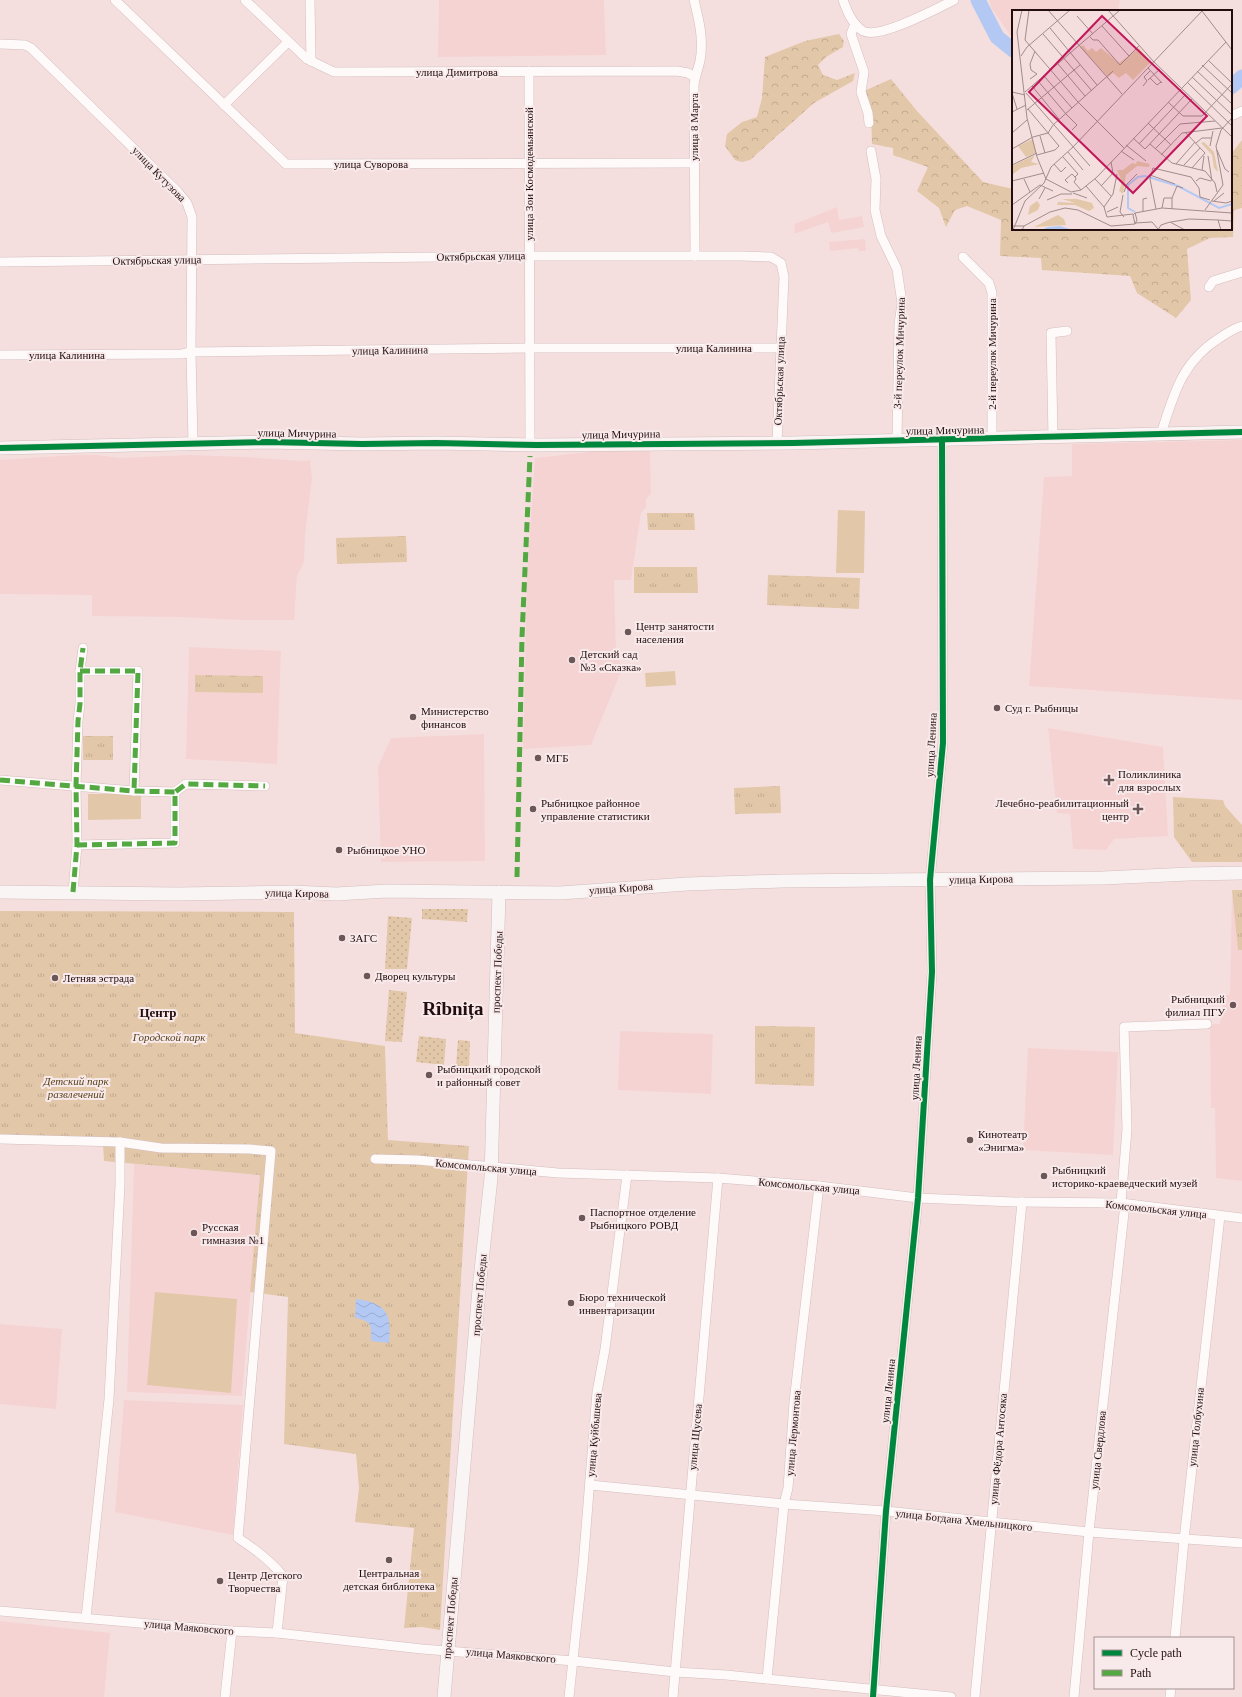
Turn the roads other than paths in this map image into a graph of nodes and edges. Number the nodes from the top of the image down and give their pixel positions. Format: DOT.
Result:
graph roads {
  1 [pos="115,0"];
  2 [pos="245,0"];
  3 [pos="310,0"];
  4 [pos="694,0"];
  5 [pos="843,0"];
  6 [pos="954,0"];
  7 [pos="853,20"];
  8 [pos="288,42"];
  9 [pos="0,44"];
  10 [pos="311,61"];
  11 [pos="529,71"];
  12 [pos="695,77"];
  13 [pos="224,105"];
  14 [pos="1242,111"];
  15 [pos="1232,116"];
  16 [pos="869,123"];
  17 [pos="871,151"];
  18 [pos="693,163"];
  19 [pos="528,164"];
  20 [pos="530,256"];
  21 [pos="695,256"];
  22 [pos="963,257"];
  23 [pos="192,260"];
  24 [pos="0,262"];
  25 [pos="1242,272"];
  26 [pos="1209,287"];
  27 [pos="1242,326"];
  28 [pos="1067,331"];
  29 [pos="530,348"];
  30 [pos="781,348"];
  31 [pos="191,352"];
  32 [pos="0,355"];
  33 [pos="1242,432"];
  34 [pos="1161,434"];
  35 [pos="1053,438"];
  36 [pos="942,439"];
  37 [pos="992,439"];
  38 [pos="897,440"];
  39 [pos="777,443"];
  40 [pos="194,444"];
  41 [pos="530,445"];
  42 [pos="0,448"];
  43 [pos="83,648"];
  44 [pos="80,671"];
  45 [pos="0,780"];
  46 [pos="76,786"];
  47 [pos="265,786"];
  48 [pos="134,791"];
  49 [pos="175,792"];
  50 [pos="77,845"];
  51 [pos="1242,873"];
  52 [pos="930,880"];
  53 [pos="0,892"];
  54 [pos="73,892"];
  55 [pos="499,892"];
  56 [pos="1207,1024"];
  57 [pos="0,1139"];
  58 [pos="120,1142"];
  59 [pos="375,1158"];
  60 [pos="491,1168"];
  61 [pos="627,1175"];
  62 [pos="718,1178"];
  63 [pos="820,1186"];
  64 [pos="918,1198"];
  65 [pos="1022,1202"];
  66 [pos="1123,1204"];
  67 [pos="1220,1216"];
  68 [pos="1242,1218"];
  69 [pos="590,1485"];
  70 [pos="690,1495"];
  71 [pos="784,1504"];
  72 [pos="886,1511"];
  73 [pos="991,1523"];
  74 [pos="1089,1532"];
  75 [pos="1184,1540"];
  76 [pos="1242,1543"];
  77 [pos="0,1611"];
  78 [pos="86,1618"];
  79 [pos="232,1631"];
  80 [pos="277,1633"];
  81 [pos="1175,1637"];
  82 [pos="447,1650"];
  83 [pos="574,1660"];
  84 [pos="675,1672"];
  85 [pos="767,1679"];
  86 [pos="873,1694"];
  87 [pos="225,1697"];
  88 [pos="444,1697"];
  89 [pos="569,1697"];
  90 [pos="673,1697"];
  91 [pos="950,1697"];
  92 [pos="975,1697"];
  93 [pos="1074,1697"];
  1 -- 13 [label="street, улица Суворова"];
  2 -- 8 [label="street, улица Димитрова"];
  3 -- 10 [label="street"];
  4 -- 12 [label="street, улица 8 Марта"];
  5 -- 7 [label="street"];
  6 -- 7 [label="street"];
  7 -- 16 [label="street"];
  8 -- 10 [label="street, улица Димитрова"];
  8 -- 13 [label="street"];
  9 -- 23 [label="street, улица Кутузова"];
  10 -- 11 [label="street, улица Димитрова"];
  11 -- 12 [label="street, улица Димитрова"];
  11 -- 19 [label="street, улица Зои Космодемьянской"];
  12 -- 18 [label="street, улица 8 Марта"];
  13 -- 19 [label="street, улица Суворова"];
  14 -- 15 [label="street"];
  17 -- 38 [label="street, 3-й переулок Мичурина"];
  18 -- 19 [label="street, улица Суворова"];
  18 -- 21 [label="street, улица 8 Марта"];
  19 -- 20 [label="street, улица Зои Космодемьянской"];
  20 -- 21 [label="street, Октябрьская улица"];
  20 -- 23 [label="street, Октябрьская улица"];
  20 -- 29 [label="street, улица Зои Космодемьянской"];
  21 -- 30 [label="street, Октябрьская улица"];
  22 -- 37 [label="street, 2-й переулок Мичурина"];
  23 -- 24 [label="street, Октябрьская улица"];
  23 -- 31 [label="street, улица Кутузова"];
  25 -- 26 [label="street"];
  27 -- 34 [label="street"];
  28 -- 35 [label="street"];
  29 -- 30 [label="street, улица Калинина"];
  29 -- 31 [label="street, улица Калинина"];
  29 -- 41 [label="street, улица Зои Космодемьянской"];
  30 -- 39 [label="street, Октябрьская улица"];
  31 -- 32 [label="street, улица Калинина"];
  31 -- 40 [label="street, улица Кутузова"];
  33 -- 34 [label="street, улица Мичурина"];
  34 -- 35 [label="street, улица Мичурина"];
  35 -- 37 [label="street, улица Мичурина"];
  36 -- 37 [label="street, улица Мичурина"];
  36 -- 38 [label="street, улица Мичурина"];
  36 -- 52 [label="street, улица Ленина"];
  38 -- 39 [label="street, улица Мичурина"];
  39 -- 41 [label="street, улица Мичурина"];
  40 -- 41 [label="street, улица Мичурина"];
  40 -- 42 [label="street, улица Мичурина"];
  43 -- 44 [label="street"];
  44 -- 46 [label="street"];
  44 -- 48 [label="street"];
  45 -- 46 [label="street"];
  46 -- 48 [label="street"];
  46 -- 50 [label="street"];
  47 -- 49 [label="street"];
  48 -- 49 [label="street"];
  49 -- 50 [label="street"];
  50 -- 54 [label="street"];
  51 -- 52 [label="street, улица Кирова"];
  52 -- 55 [label="street, улица Кирова"];
  52 -- 64 [label="street, улица Ленина"];
  53 -- 54 [label="street, улица Кирова"];
  54 -- 55 [label="street, улица Кирова"];
  55 -- 60 [label="street, проспект Победы"];
  56 -- 66 [label="street, улица Свердлова"];
  57 -- 58 [label="street"];
  58 -- 78 [label="street"];
  58 -- 80 [label="street"];
  59 -- 60 [label="street, Комсомольская улица"];
  60 -- 61 [label="street, Комсомольская улица"];
  60 -- 82 [label="street, проспект Победы"];
  61 -- 62 [label="street, Комсомольская улица"];
  61 -- 69 [label="street, улица Куйбышева"];
  62 -- 63 [label="street, Комсомольская улица"];
  62 -- 70 [label="street, улица Щусева"];
  63 -- 64 [label="street, Комсомольская улица"];
  63 -- 71 [label="street, улица Лермонтова"];
  64 -- 65 [label="street, Комсомольская улица"];
  64 -- 72 [label="street, улица Ленина"];
  65 -- 66 [label="street, Комсомольская улица"];
  65 -- 73 [label="street, улица Фёдора Антосяка"];
  66 -- 67 [label="street, Комсомольская улица"];
  66 -- 74 [label="street, улица Свердлова"];
  67 -- 68 [label="street, Комсомольская улица"];
  67 -- 75 [label="street, улица Толбухина"];
  69 -- 70 [label="street, улица Богдана Хмельницкого"];
  69 -- 83 [label="street, улица Куйбышева"];
  70 -- 71 [label="street, улица Богдана Хмельницкого"];
  70 -- 84 [label="street, улица Щусева"];
  71 -- 72 [label="street, улица Богдана Хмельницкого"];
  71 -- 85 [label="street, улица Лермонтова"];
  72 -- 73 [label="street, улица Богдана Хмельницкого"];
  72 -- 86 [label="street, улица Ленина"];
  73 -- 74 [label="street, улица Богдана Хмельницкого"];
  73 -- 92 [label="street, улица Фёдора Антосяка"];
  74 -- 75 [label="street, улица Богдана Хмельницкого"];
  74 -- 93 [label="street, улица Свердлова"];
  75 -- 76 [label="street, улица Богдана Хмельницкого"];
  75 -- 81 [label="street, улица Толбухина"];
  77 -- 78 [label="street, улица Маяковского"];
  78 -- 79 [label="street, улица Маяковского"];
  79 -- 80 [label="street, улица Маяковского"];
  79 -- 87 [label="street"];
  80 -- 82 [label="street, улица Маяковского"];
  82 -- 83 [label="street, улица Маяковского"];
  82 -- 88 [label="street, проспект Победы"];
  83 -- 84 [label="street, улица Маяковского"];
  83 -- 89 [label="street, улица Куйбышева"];
  84 -- 85 [label="street, улица Маяковского"];
  84 -- 90 [label="street, улица Щусева"];
  85 -- 86 [label="street, улица Маяковского"];
  86 -- 91 [label="street, улица Маяковского"];
}
